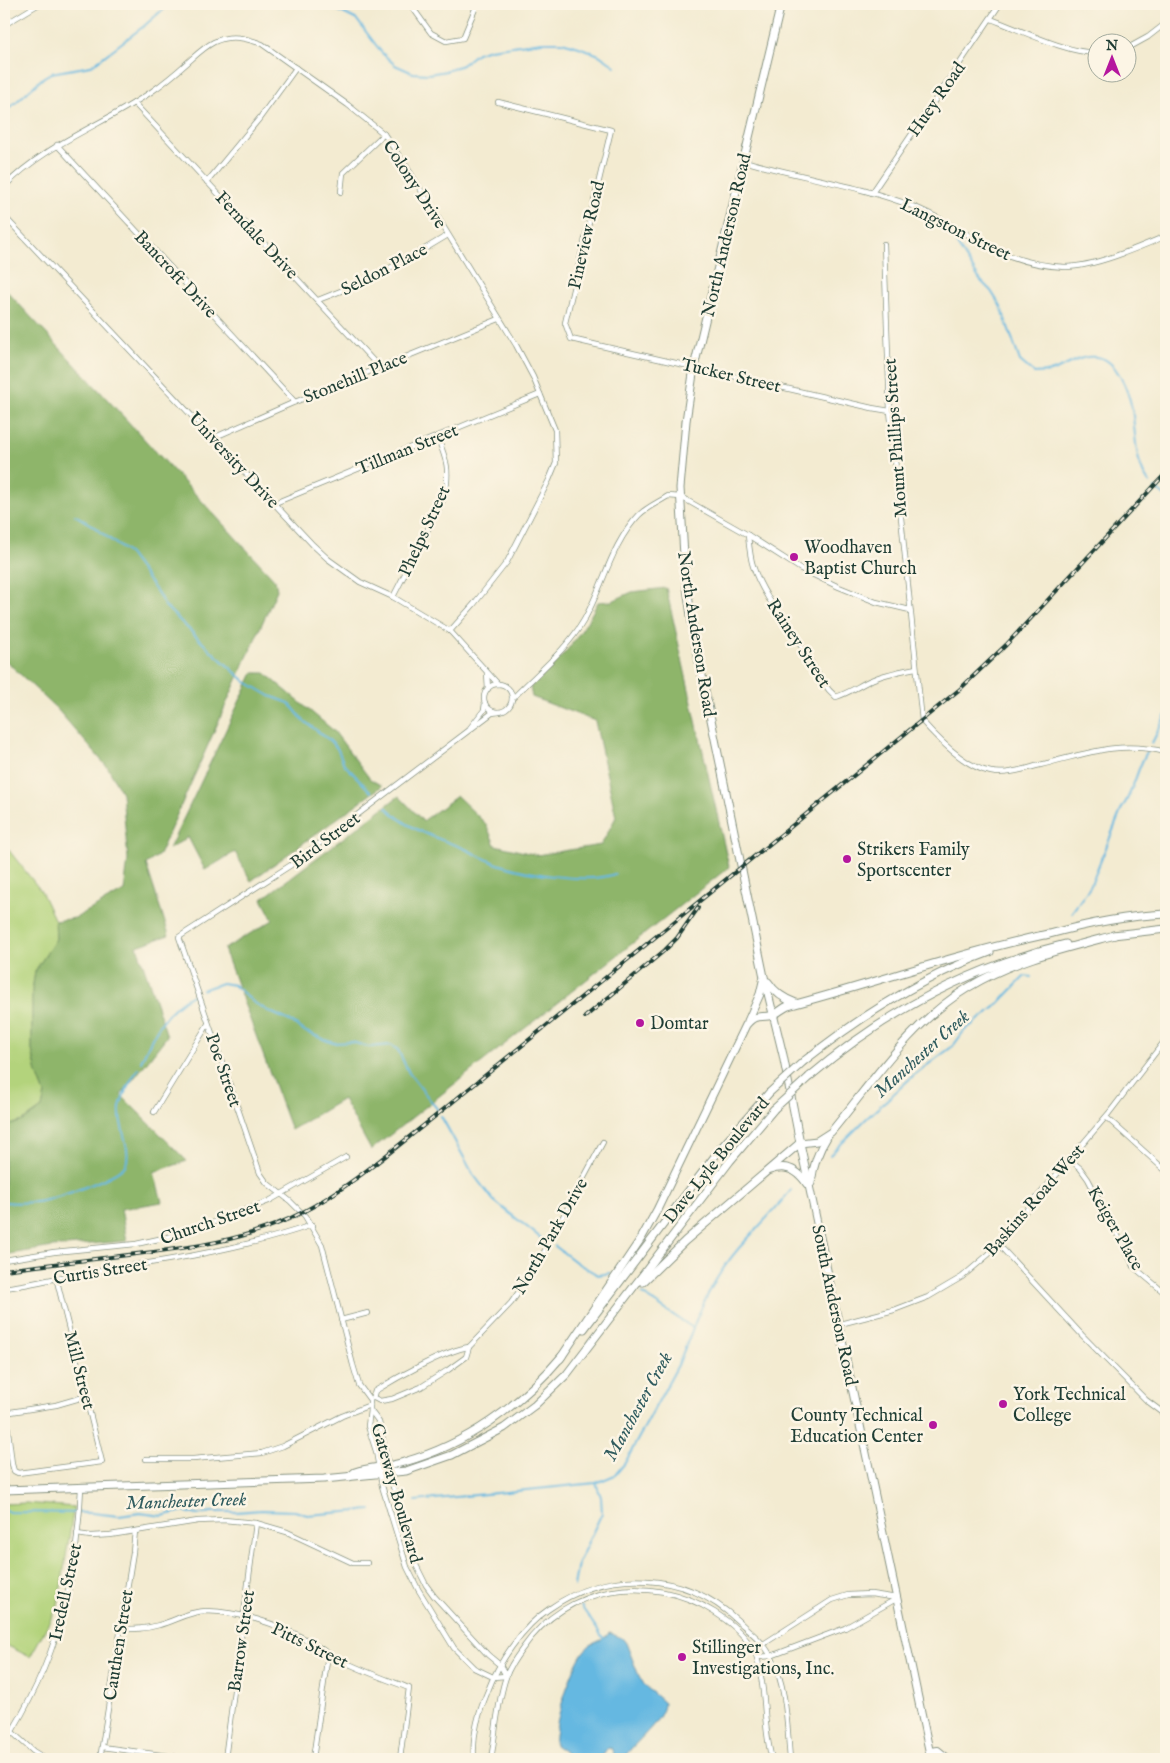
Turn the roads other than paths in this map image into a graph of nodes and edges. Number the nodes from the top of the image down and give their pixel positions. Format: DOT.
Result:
graph roads {
  1 [pos="39,4"];
  2 [pos="410,4"];
  3 [pos="473,4"];
  4 [pos="780,4"];
  5 [pos="1000,4"];
  6 [pos="991,19"];
  7 [pos="1166,23"];
  8 [pos="4,25"];
  9 [pos="1138,42"];
  10 [pos="1088,53"];
  11 [pos="296,68"];
  12 [pos="498,102"];
  13 [pos="134,103"];
  14 [pos="384,134"];
  15 [pos="57,145"];
  16 [pos="744,161"];
  17 [pos="207,182"];
  18 [pos="4,187"];
  19 [pos="341,192"];
  20 [pos="872,193"];
  21 [pos="4,216"];
  22 [pos="448,235"];
  23 [pos="1166,236"];
  24 [pos="884,244"];
  25 [pos="318,300"];
  26 [pos="499,319"];
  27 [pos="571,339"];
  28 [pos="379,367"];
  29 [pos="694,367"];
  30 [pos="540,394"];
  31 [pos="295,402"];
  32 [pos="890,411"];
  33 [pos="437,436"];
  34 [pos="212,438"];
  35 [pos="681,497"];
  36 [pos="275,503"];
  37 [pos="748,535"];
  38 [pos="393,597"];
  39 [pos="910,610"];
  40 [pos="450,631"];
  41 [pos="916,668"];
  42 [pos="487,673"];
  43 [pos="498,684"];
  44 [pos="488,689"];
  45 [pos="522,689"];
  46 [pos="510,690"];
  47 [pos="512,699"];
  48 [pos="485,701"];
  49 [pos="499,712"];
  50 [pos="465,735"];
  51 [pos="1166,752"];
  52 [pos="1166,914"];
  53 [pos="1166,929"];
  54 [pos="1048,934"];
  55 [pos="1115,935"];
  56 [pos="179,937"];
  57 [pos="764,976"];
  58 [pos="799,1004"];
  59 [pos="774,1015"];
  60 [pos="208,1024"];
  61 [pos="746,1025"];
  62 [pos="1166,1039"];
  63 [pos="790,1086"];
  64 [pos="154,1112"];
  65 [pos="1106,1117"];
  66 [pos="831,1132"];
  67 [pos="603,1142"];
  68 [pos="800,1143"];
  69 [pos="346,1157"];
  70 [pos="1069,1159"];
  71 [pos="1166,1171"];
  72 [pos="764,1173"];
  73 [pos="810,1188"];
  74 [pos="282,1195"];
  75 [pos="312,1225"];
  76 [pos="998,1244"];
  77 [pos="4,1260"];
  78 [pos="56,1277"];
  79 [pos="4,1288"];
  80 [pos="1166,1294"];
  81 [pos="624,1302"];
  82 [pos="368,1312"];
  83 [pos="341,1320"];
  84 [pos="840,1324"];
  85 [pos="469,1347"];
  86 [pos="560,1359"];
  87 [pos="87,1396"];
  88 [pos="4,1397"];
  89 [pos="371,1403"];
  90 [pos="5,1413"];
  91 [pos="1166,1415"];
  92 [pos="146,1458"];
  93 [pos="389,1469"];
  94 [pos="379,1470"];
  95 [pos="81,1488"];
  96 [pos="4,1490"];
  97 [pos="256,1523"];
  98 [pos="135,1531"];
  99 [pos="77,1534"];
  100 [pos="368,1563"];
  101 [pos="426,1585"];
  102 [pos="418,1589"];
  103 [pos="897,1598"];
  104 [pos="244,1617"];
  105 [pos="121,1629"];
  106 [pos="763,1644"];
  107 [pos="754,1650"];
  108 [pos="328,1654"];
  109 [pos="771,1656"];
  110 [pos="758,1657"];
  111 [pos="500,1665"];
  112 [pos="506,1676"];
  113 [pos="493,1677"];
  114 [pos="12,1732"];
  115 [pos="4,1744"];
  116 [pos="102,1747"];
  117 [pos="929,1751"];
  118 [pos="46,1759"];
  119 [pos="100,1759"];
  120 [pos="191,1759"];
  121 [pos="225,1759"];
  122 [pos="313,1759"];
  123 [pos="400,1759"];
  124 [pos="474,1759"];
  125 [pos="492,1759"];
  126 [pos="772,1759"];
  127 [pos="790,1759"];
  128 [pos="931,1759"];
  129 [pos="949,1759"];
  1 -- 8 [label="street"];
  2 -- 3 [label="street"];
  4 -- 16 [label="main road, North Anderson Road"];
  5 -- 6 [label="street, Huey Road"];
  6 -- 10 [label="street"];
  6 -- 20 [label="street, Huey Road"];
  7 -- 9 [label="street"];
  11 -- 13 [label="street, Colony Drive"];
  11 -- 14 [label="street, Colony Drive"];
  11 -- 17 [label="street"];
  12 -- 27 [label="street, Pineview Road"];
  13 -- 15 [label="street, Colony Drive"];
  13 -- 17 [label="street, Ferndale Drive"];
  14 -- 19 [label="street"];
  14 -- 22 [label="street, Colony Drive"];
  15 -- 18 [label="street, Colony Drive"];
  15 -- 31 [label="street, Bancroft Drive"];
  16 -- 20 [label="street, Langston Street"];
  16 -- 29 [label="main road, North Anderson Road"];
  17 -- 25 [label="street, Ferndale Drive"];
  20 -- 23 [label="street, Langston Street"];
  21 -- 34 [label="street, University Drive"];
  22 -- 25 [label="street, Seldon Place"];
  22 -- 26 [label="street, Colony Drive"];
  24 -- 32 [label="street, Mount Phillips Street"];
  25 -- 28 [label="street, Ferndale Drive"];
  26 -- 28 [label="street, Stonehill Place"];
  26 -- 30 [label="street, Colony Drive"];
  27 -- 29 [label="street, Tucker Street"];
  28 -- 31 [label="street, Stonehill Place"];
  29 -- 32 [label="street, Tucker Street"];
  29 -- 35 [label="main road, North Anderson Road"];
  30 -- 33 [label="street, Tillman Street"];
  30 -- 40 [label="street, Colony Drive"];
  31 -- 34 [label="street, Stonehill Place"];
  32 -- 39 [label="street, Mount Phillips Street"];
  33 -- 36 [label="street, Tillman Street"];
  33 -- 38 [label="street, Phelps Street"];
  34 -- 36 [label="street, University Drive"];
  35 -- 37 [label="street"];
  35 -- 45 [label="street, Bird Street"];
  35 -- 57 [label="main road, North Anderson Road"];
  36 -- 38 [label="street, University Drive"];
  37 -- 39 [label="street"];
  37 -- 41 [label="street, Rainey Street"];
  38 -- 40 [label="street, University Drive"];
  39 -- 41 [label="street, Mount Phillips Street"];
  40 -- 42 [label="street, University Drive"];
  41 -- 51 [label="street, Mount Phillips Street"];
  42 -- 43 [label="street, University Drive"];
  42 -- 44 [label="street"];
  43 -- 44 [label="street"];
  43 -- 46 [label="street"];
  44 -- 48 [label="street, Bird Street"];
  45 -- 46 [label="street"];
  45 -- 47 [label="street, Bird Street"];
  46 -- 47 [label="street"];
  47 -- 49 [label="street, Bird Street"];
  48 -- 49 [label="street"];
  48 -- 50 [label="street, Bird Street"];
  49 -- 50 [label="street, Bird Street"];
  50 -- 56 [label="street, Bird Street"];
  52 -- 54 [label="main road, Dave Lyle Boulevard"];
  53 -- 55 [label="main road, Dave Lyle Boulevard"];
  54 -- 58 [label="main road"];
  54 -- 86 [label="main road, Dave Lyle Boulevard, bridge"];
  55 -- 66 [label="main road"];
  55 -- 81 [label="main road, Dave Lyle Boulevard, bridge"];
  56 -- 60 [label="street, Poe Street"];
  57 -- 58 [label="main road"];
  57 -- 59 [label="main road, North Anderson Road"];
  57 -- 61 [label="main road"];
  58 -- 59 [label="main road"];
  59 -- 61 [label="main road"];
  59 -- 63 [label="main road, North Anderson Road"];
  60 -- 64 [label="street"];
  60 -- 74 [label="street, Poe Street"];
  61 -- 86 [label="main road"];
  62 -- 65 [label="street, Baskins Road West"];
  63 -- 68 [label="main road, South Anderson Road"];
  65 -- 70 [label="street, Baskins Road West"];
  65 -- 71 [label="street"];
  66 -- 68 [label="main road"];
  66 -- 73 [label="main road"];
  67 -- 85 [label="street, North Park Drive"];
  68 -- 72 [label="main road"];
  68 -- 73 [label="main road, South Anderson Road"];
  69 -- 74 [label="street, Church Street"];
  70 -- 76 [label="street, Baskins Road West"];
  70 -- 80 [label="street, Keiger Place"];
  72 -- 73 [label="main road"];
  72 -- 81 [label="main road"];
  73 -- 84 [label="main road, South Anderson Road"];
  74 -- 75 [label="street, Gateway Boulevard"];
  74 -- 77 [label="street, Church Street"];
  75 -- 78 [label="street, Curtis Street"];
  75 -- 83 [label="street, Gateway Boulevard"];
  76 -- 84 [label="street, Baskins Road West"];
  76 -- 91 [label="street"];
  78 -- 79 [label="street, Curtis Street"];
  78 -- 87 [label="street, Mill Street"];
  81 -- 93 [label="main road, Dave Lyle Boulevard"];
  82 -- 83 [label="street"];
  83 -- 89 [label="street, Gateway Boulevard"];
  84 -- 103 [label="main road, South Anderson Road"];
  85 -- 89 [label="street, North Park Drive"];
  85 -- 89 [label="street, North Park Drive"];
  86 -- 93 [label="main road, Dave Lyle Boulevard"];
  87 -- 90 [label="street"];
  87 -- 90 [label="street, Mill Street"];
  88 -- 90 [label="street"];
  89 -- 92 [label="street"];
  89 -- 93 [label="street, Gateway Boulevard"];
  89 -- 94 [label="street, Gateway Boulevard"];
  93 -- 94 [label="main road, Dave Lyle Boulevard"];
  93 -- 101 [label="street, Gateway Boulevard"];
  94 -- 95 [label="main road, Dave Lyle Boulevard"];
  94 -- 102 [label="street, Gateway Boulevard"];
  95 -- 96 [label="main road, Dave Lyle Boulevard"];
  95 -- 99 [label="street, Iredell Street"];
  97 -- 98 [label="street"];
  97 -- 100 [label="street"];
  97 -- 104 [label="street, Barrow Street"];
  98 -- 99 [label="street"];
  98 -- 105 [label="street, Cauthen Street"];
  99 -- 114 [label="street, Iredell Street"];
  101 -- 102 [label="street"];
  101 -- 111 [label="street, Gateway Boulevard"];
  102 -- 113 [label="street, Gateway Boulevard"];
  103 -- 106 [label="street"];
  103 -- 109 [label="street"];
  103 -- 117 [label="main road, South Anderson Road"];
  104 -- 105 [label="street, Pitts Street"];
  104 -- 108 [label="street, Pitts Street"];
  104 -- 121 [label="street, Barrow Street"];
  105 -- 116 [label="street, Cauthen Street"];
  106 -- 107 [label="street"];
  106 -- 109 [label="street"];
  106 -- 111 [label="street"];
  107 -- 110 [label="street"];
  107 -- 112 [label="street"];
  108 -- 122 [label="street"];
  108 -- 123 [label="street, Pitts Street"];
  109 -- 110 [label="street"];
  109 -- 127 [label="street"];
  110 -- 126 [label="street"];
  111 -- 112 [label="street, Gateway Boulevard"];
  111 -- 113 [label="street"];
  112 -- 113 [label="street"];
  112 -- 125 [label="street"];
  113 -- 124 [label="street"];
  114 -- 115 [label="street, Iredell Street"];
  114 -- 118 [label="street"];
  116 -- 119 [label="street, Cauthen Street"];
  116 -- 120 [label="street"];
  117 -- 128 [label="main road, South Anderson Road"];
  117 -- 129 [label="street"];
}
